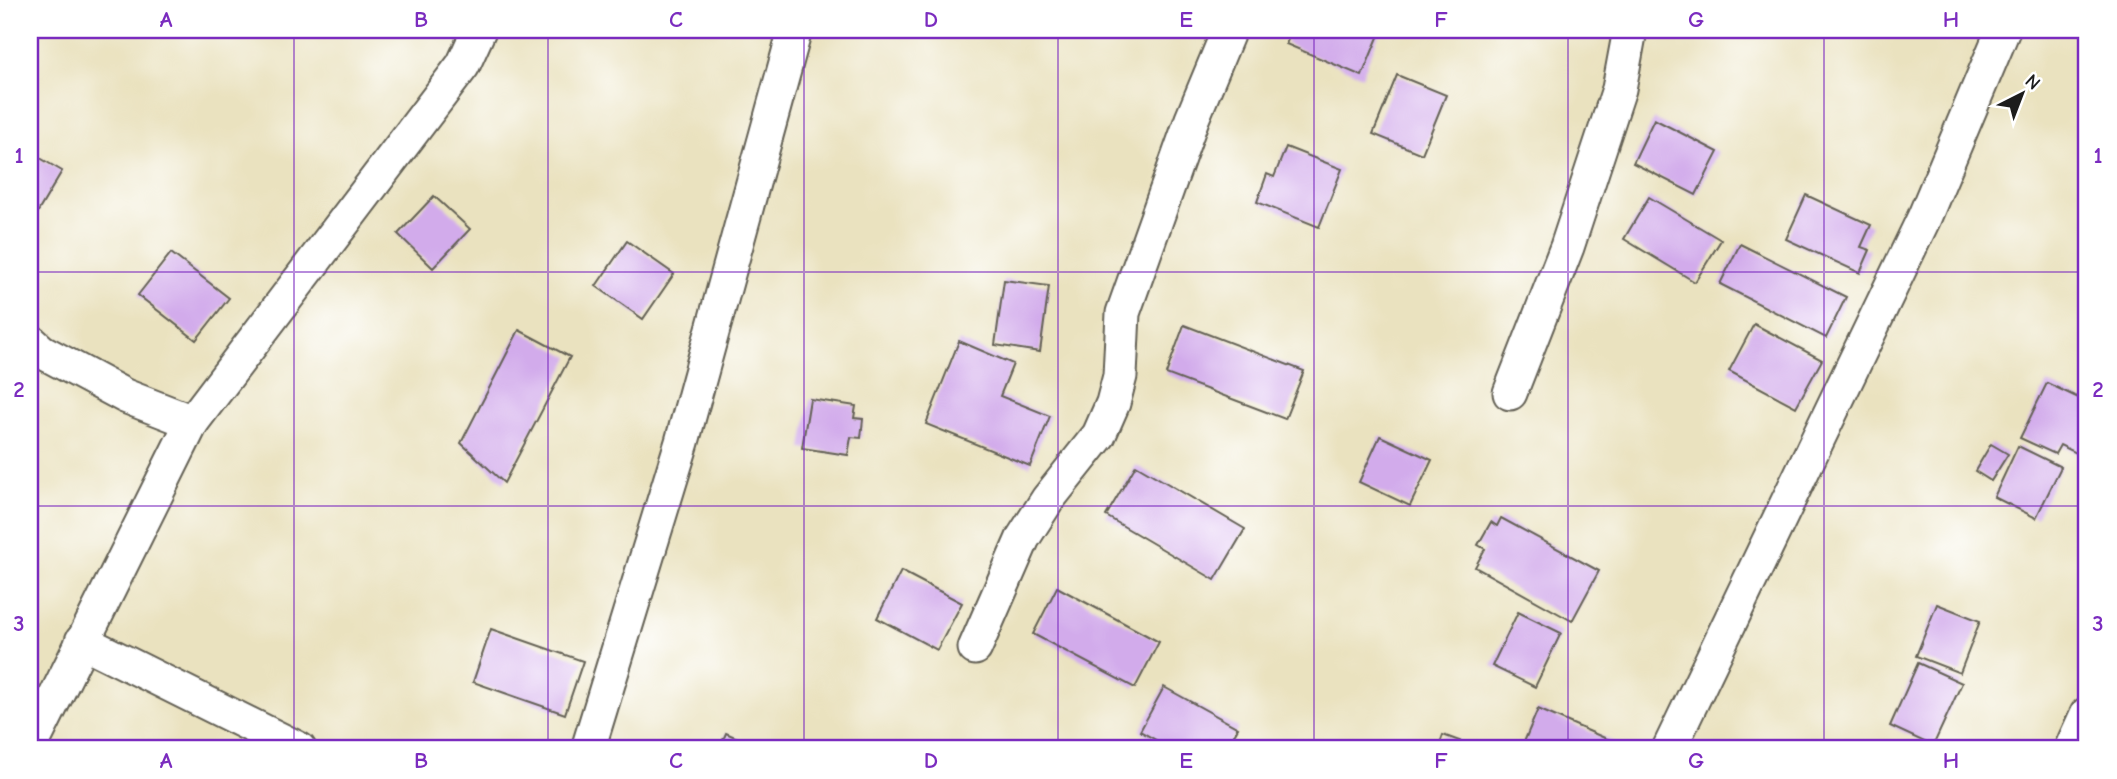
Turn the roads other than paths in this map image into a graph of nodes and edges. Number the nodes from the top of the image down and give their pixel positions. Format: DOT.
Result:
graph roads {
  1 [pos="479,30"];
  2 [pos="795,30"];
  3 [pos="1229,30"];
  4 [pos="1630,30"];
  5 [pos="2003,30"];
  6 [pos="30,341"];
  7 [pos="1510,393"];
  8 [pos="192,422"];
  9 [pos="82,641"];
  10 [pos="975,648"];
  11 [pos="2087,714"];
  12 [pos="30,748"];
  13 [pos="299,749"];
  14 [pos="588,749"];
  15 [pos="1669,749"];
  16 [pos="2071,749"];
  1 -- 8 [label="street"];
  2 -- 14 [label="street"];
  3 -- 10 [label="street"];
  4 -- 7 [label="street"];
  5 -- 15 [label="street"];
  6 -- 8 [label="street"];
  8 -- 9 [label="street"];
  9 -- 12 [label="street"];
  9 -- 13 [label="street"];
  11 -- 16 [label="street"];
}
